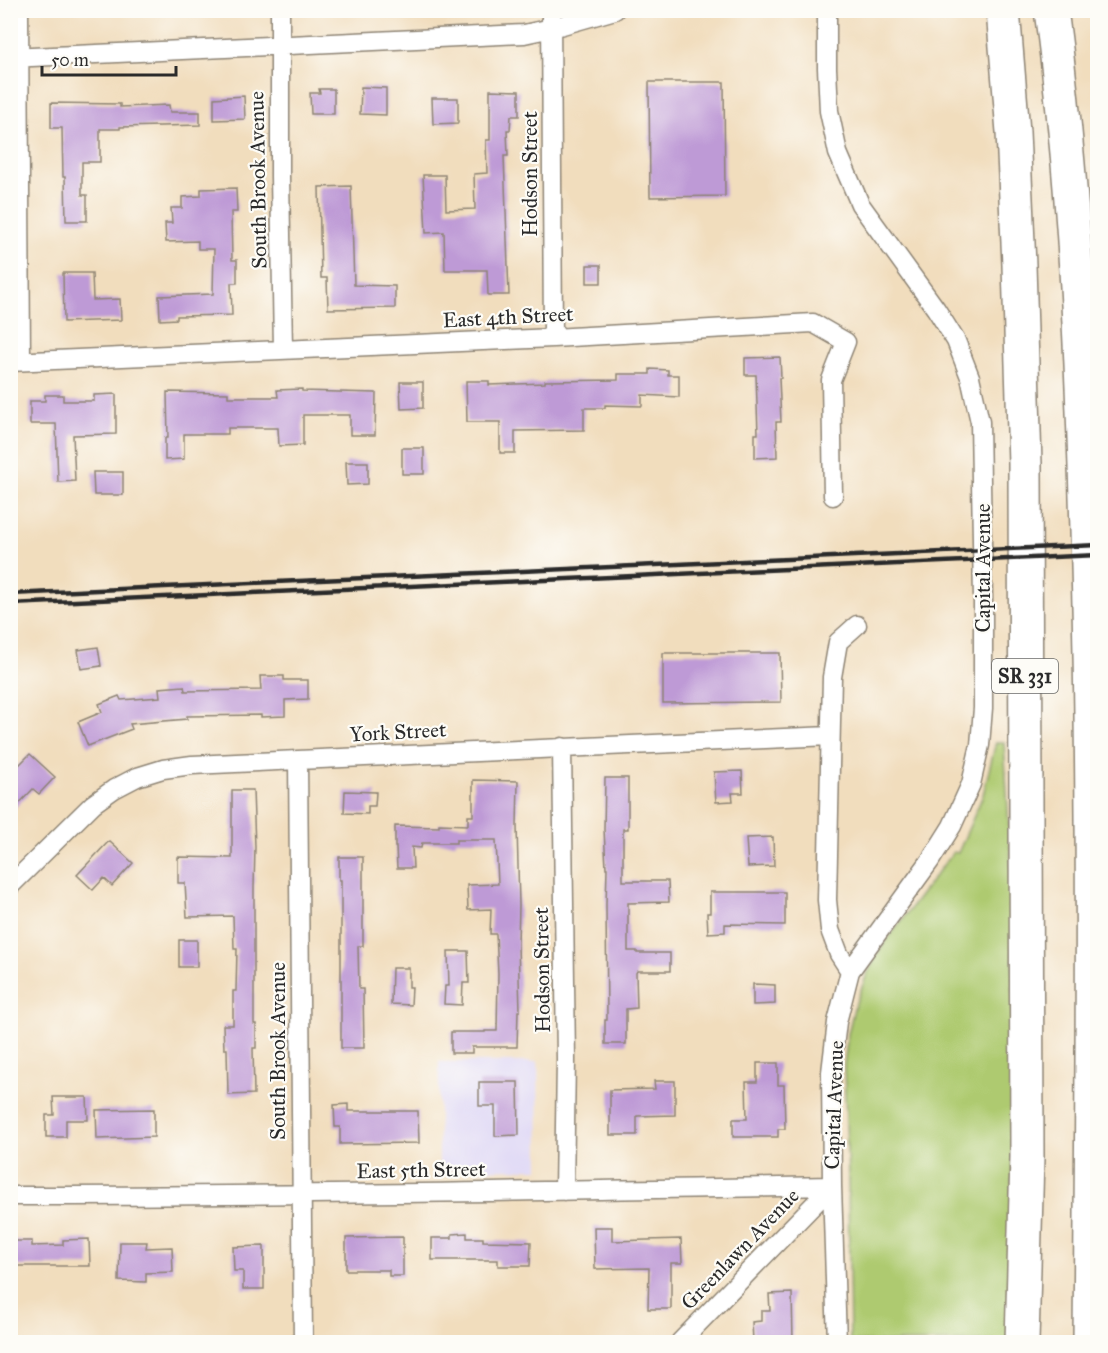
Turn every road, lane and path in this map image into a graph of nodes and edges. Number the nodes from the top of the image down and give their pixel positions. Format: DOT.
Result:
graph roads {
  1 [pos="19,10"];
  2 [pos="280,10"];
  3 [pos="615,10"];
  4 [pos="827,10"];
  5 [pos="1003,10"];
  6 [pos="1051,10"];
  7 [pos="551,19"];
  8 [pos="279,45"];
  9 [pos="15,58"];
  10 [pos="553,338"];
  11 [pos="283,349"];
  12 [pos="16,362"];
  13 [pos="833,496"];
  14 [pos="856,625"];
  15 [pos="830,736"];
  16 [pos="562,747"];
  17 [pos="298,760"];
  18 [pos="10,886"];
  19 [pos="850,971"];
  20 [pos="832,1186"];
  21 [pos="564,1191"];
  22 [pos="301,1194"];
  23 [pos="10,1196"];
  24 [pos="303,1342"];
  25 [pos="680,1342"];
  26 [pos="837,1342"];
  27 [pos="1022,1342"];
  28 [pos="1090,1342"];
  1 -- 9 [label="street"];
  2 -- 8 [label="street, South Brook Avenue"];
  3 -- 7 [label="street"];
  4 -- 19 [label="street, Capital Avenue"];
  5 -- 27 [label="highway, Capital Avenue / SR 331"];
  6 -- 28 [label="highway"];
  7 -- 8 [label="street"];
  7 -- 10 [label="street, Hodson Street"];
  8 -- 9 [label="street"];
  8 -- 11 [label="street, South Brook Avenue"];
  9 -- 12 [label="street"];
  10 -- 11 [label="street, East 4th Street"];
  10 -- 13 [label="street, East 4th Street"];
  11 -- 12 [label="street, East 4th Street"];
  14 -- 15 [label="street"];
  15 -- 16 [label="street, York Street"];
  15 -- 19 [label="street"];
  16 -- 17 [label="street, York Street"];
  16 -- 21 [label="street, Hodson Street"];
  17 -- 18 [label="street, York Street"];
  17 -- 22 [label="street, South Brook Avenue"];
  19 -- 20 [label="street, Capital Avenue"];
  20 -- 21 [label="street, East 5th Street"];
  20 -- 25 [label="street, Greenlawn Avenue"];
  20 -- 26 [label="street, Capital Avenue"];
  21 -- 22 [label="street, East 5th Street"];
  22 -- 23 [label="street, East 5th Street"];
  22 -- 24 [label="street, South Brook Avenue"];
}
